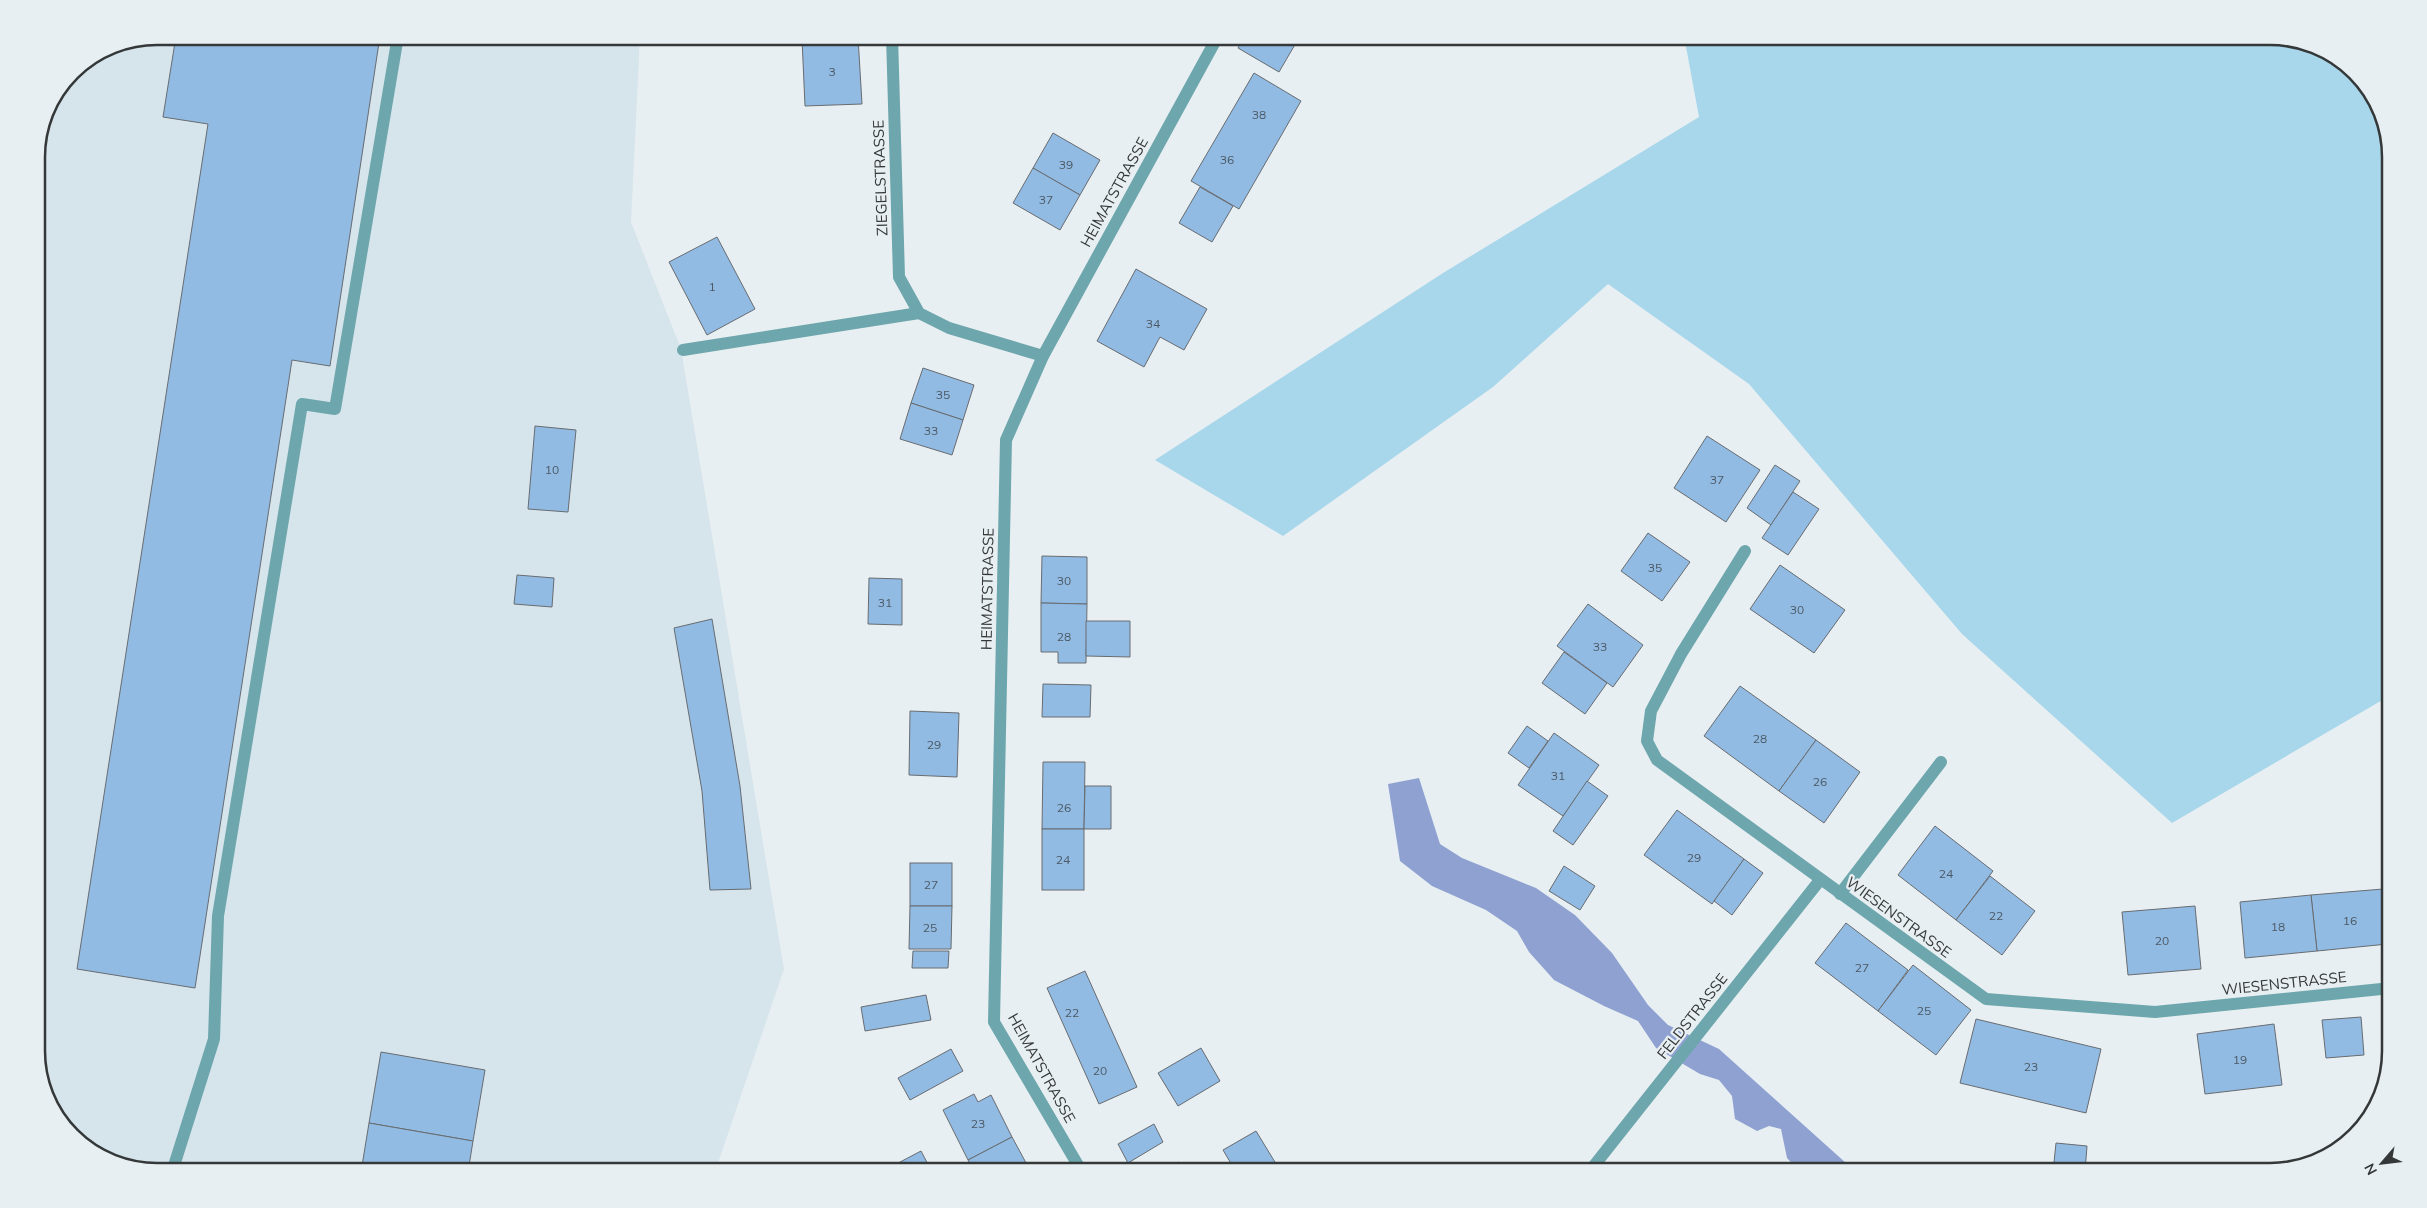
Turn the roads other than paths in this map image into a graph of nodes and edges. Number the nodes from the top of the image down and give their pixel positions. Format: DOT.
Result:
graph roads {
  1 [pos="396,45"];
  2 [pos="892,45"];
  3 [pos="1213,45"];
  4 [pos="919,313"];
  5 [pos="683,350"];
  6 [pos="1042,356"];
  7 [pos="1745,551"];
  8 [pos="1941,762"];
  9 [pos="1820,880"];
  10 [pos="1840,894"];
  11 [pos="2382,989"];
  12 [pos="175,1163"];
  13 [pos="1077,1163"];
  14 [pos="1596,1163"];
  1 -- 12 [label="street"];
  2 -- 4 [label="street, ZIEGELSTRASSE"];
  3 -- 6 [label="street, HEIMATSTRASSE"];
  4 -- 5 [label="street"];
  4 -- 6 [label="street"];
  6 -- 13 [label="street, HEIMATSTRASSE"];
  7 -- 9 [label="street, WIESENSTRASSE"];
  8 -- 10 [label="street"];
  9 -- 10 [label="street, WIESENSTRASSE"];
  9 -- 14 [label="street, FELDSTRASSE"];
  10 -- 11 [label="street, WIESENSTRASSE"];
}
